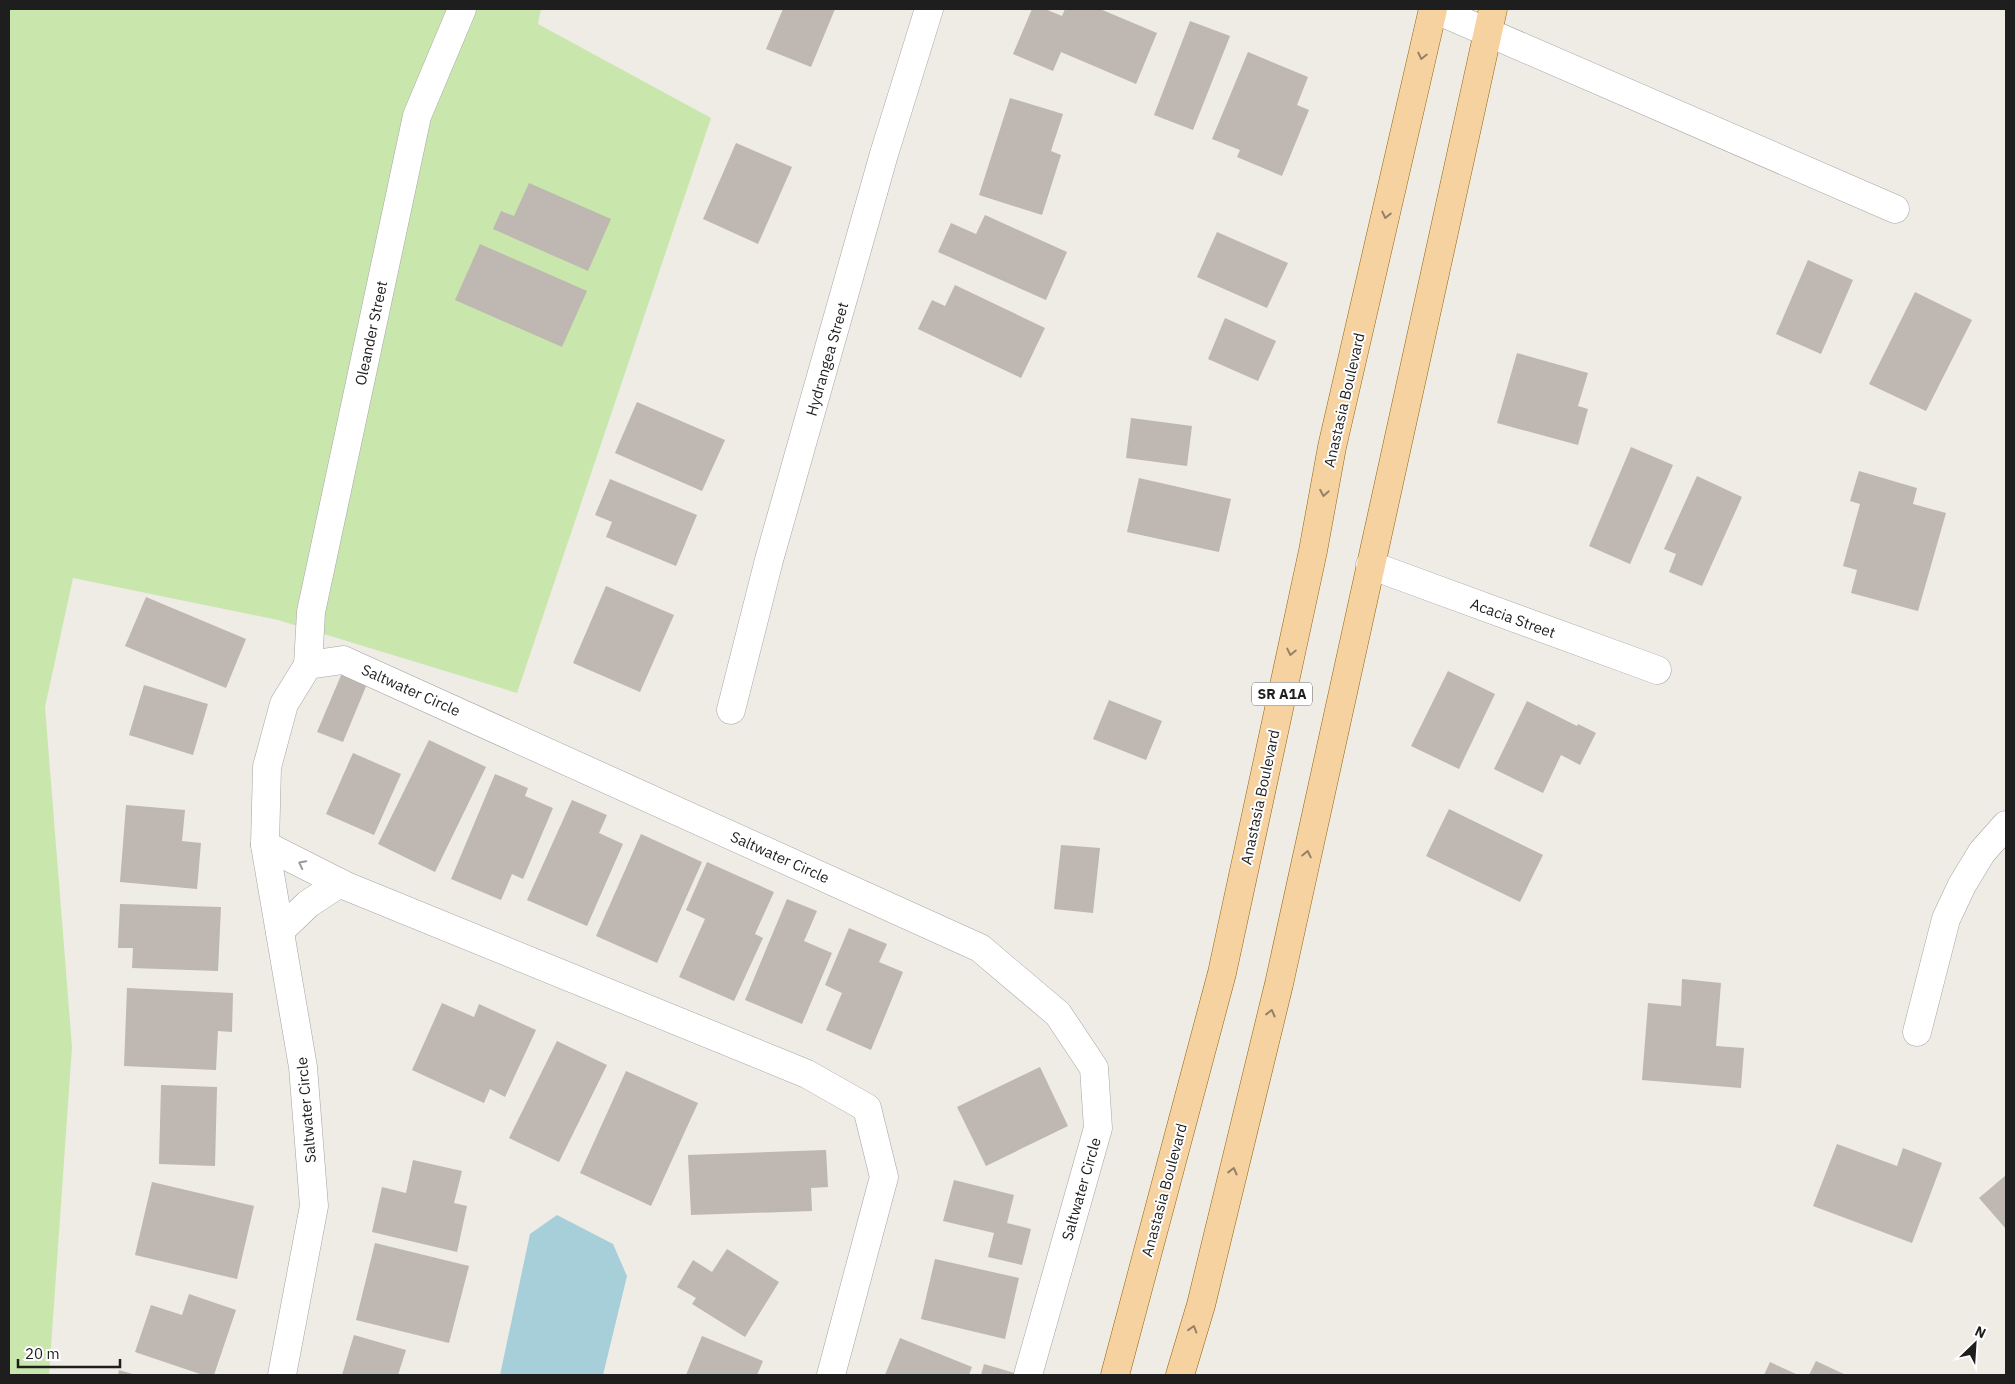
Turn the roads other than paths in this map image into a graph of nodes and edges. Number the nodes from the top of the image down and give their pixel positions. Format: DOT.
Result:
graph roads {
  1 [pos="462,9"];
  2 [pos="928,9"];
  3 [pos="1434,9"];
  4 [pos="1490,21"];
  5 [pos="1895,209"];
  6 [pos="1370,565"];
  7 [pos="308,665"];
  8 [pos="1657,670"];
  9 [pos="731,710"];
  10 [pos="2006,825"];
  11 [pos="265,845"];
  12 [pos="340,882"];
  13 [pos="280,931"];
  14 [pos="1917,1032"];
  15 [pos="282,1375"];
  16 [pos="831,1375"];
  17 [pos="1028,1375"];
  18 [pos="1115,1375"];
  19 [pos="1180,1375"];
  1 -- 7 [label="street, Oleander Street"];
  2 -- 9 [label="street, Hydrangea Street"];
  3 -- 4 [label="street"];
  3 -- 18 [label="main road, Anastasia Boulevard / SR A1A, one-way"];
  4 -- 5 [label="street"];
  4 -- 6 [label="main road"];
  6 -- 8 [label="street, Acacia Street"];
  19 -- 6 [label="main road, one-way"];
  7 -- 11 [label="street, Saltwater Circle"];
  7 -- 17 [label="street, Saltwater Circle"];
  10 -- 14 [label="street"];
  12 -- 11 [label="street, one-way"];
  11 -- 13 [label="street, Saltwater Circle"];
  12 -- 13 [label="street"];
  12 -- 16 [label="street"];
  13 -- 15 [label="street, Saltwater Circle"];
}
